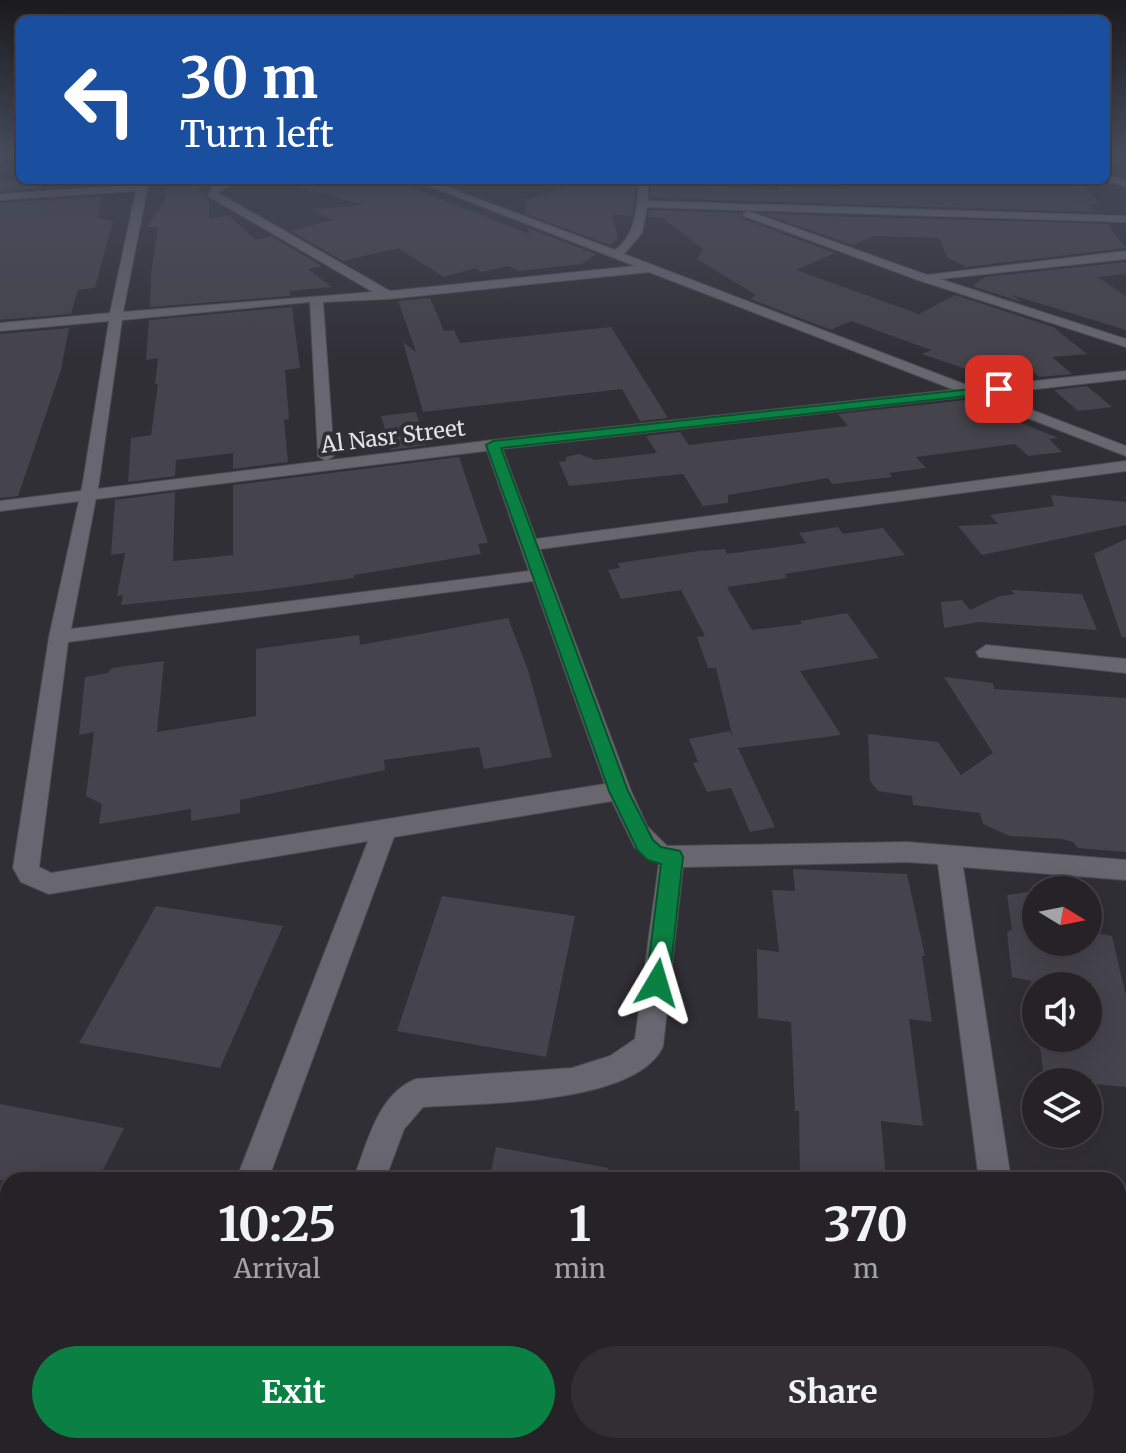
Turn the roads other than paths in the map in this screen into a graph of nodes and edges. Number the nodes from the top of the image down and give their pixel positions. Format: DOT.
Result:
graph roads {
  1 [pos="135,222"];
  2 [pos="260,222"];
  3 [pos="531,222"];
  4 [pos="638,222"];
  5 [pos="769,222"];
  6 [pos="617,254"];
  7 [pos="1126,255"];
  8 [pos="647,268"];
  9 [pos="922,277"];
  10 [pos="388,295"];
  11 [pos="316,298"];
  12 [pos="116,315"];
  13 [pos="0,327"];
  14 [pos="1126,343"];
  15 [pos="1126,365"];
  16 [pos="1126,375"];
  17 [pos="947,386"];
  18 [pos="967,393"];
  19 [pos="493,445"];
  20 [pos="1126,451"];
  21 [pos="326,456"];
  22 [pos="1126,466"];
  23 [pos="90,490"];
  24 [pos="0,492"];
  25 [pos="0,506"];
  26 [pos="530,545"];
  27 [pos="539,575"];
  28 [pos="59,637"];
  29 [pos="986,652"];
  30 [pos="1126,666"];
  31 [pos="619,791"];
  32 [pos="385,829"];
  33 [pos="949,855"];
  34 [pos="672,857"];
  35 [pos="1126,870"];
  36 [pos="255,1172"];
  37 [pos="372,1172"];
  38 [pos="994,1172"];
  1 -- 12 [label="street"];
  2 -- 10 [label="street"];
  3 -- 6 [label="street"];
  4 -- 6 [label="street"];
  5 -- 9 [label="street"];
  6 -- 8 [label="street"];
  7 -- 9 [label="street"];
  8 -- 10 [label="street"];
  8 -- 17 [label="street"];
  9 -- 14 [label="street"];
  10 -- 11 [label="street"];
  11 -- 12 [label="street"];
  11 -- 21 [label="street"];
  12 -- 13 [label="street"];
  12 -- 23 [label="street"];
  15 -- 17 [label="street, Al Nasr Street"];
  16 -- 18 [label="street, Al Nasr Street"];
  17 -- 18 [label="street"];
  17 -- 21 [label="street, Al Nasr Street"];
  18 -- 19 [label="street, Al Nasr Street"];
  18 -- 20 [label="street"];
  19 -- 23 [label="street, Al Nasr Street"];
  19 -- 26 [label="street"];
  21 -- 23 [label="street, Al Nasr Street"];
  22 -- 26 [label="street"];
  23 -- 24 [label="street, Al Nasr Street"];
  23 -- 25 [label="street, Al Nasr Street"];
  23 -- 28 [label="street"];
  26 -- 27 [label="street"];
  27 -- 28 [label="street"];
  27 -- 31 [label="street"];
  28 -- 32 [label="street"];
  29 -- 30 [label="street"];
  31 -- 32 [label="street"];
  31 -- 34 [label="street"];
  32 -- 36 [label="street"];
  33 -- 34 [label="street"];
  33 -- 35 [label="street"];
  33 -- 38 [label="street"];
  34 -- 37 [label="street"];
}
